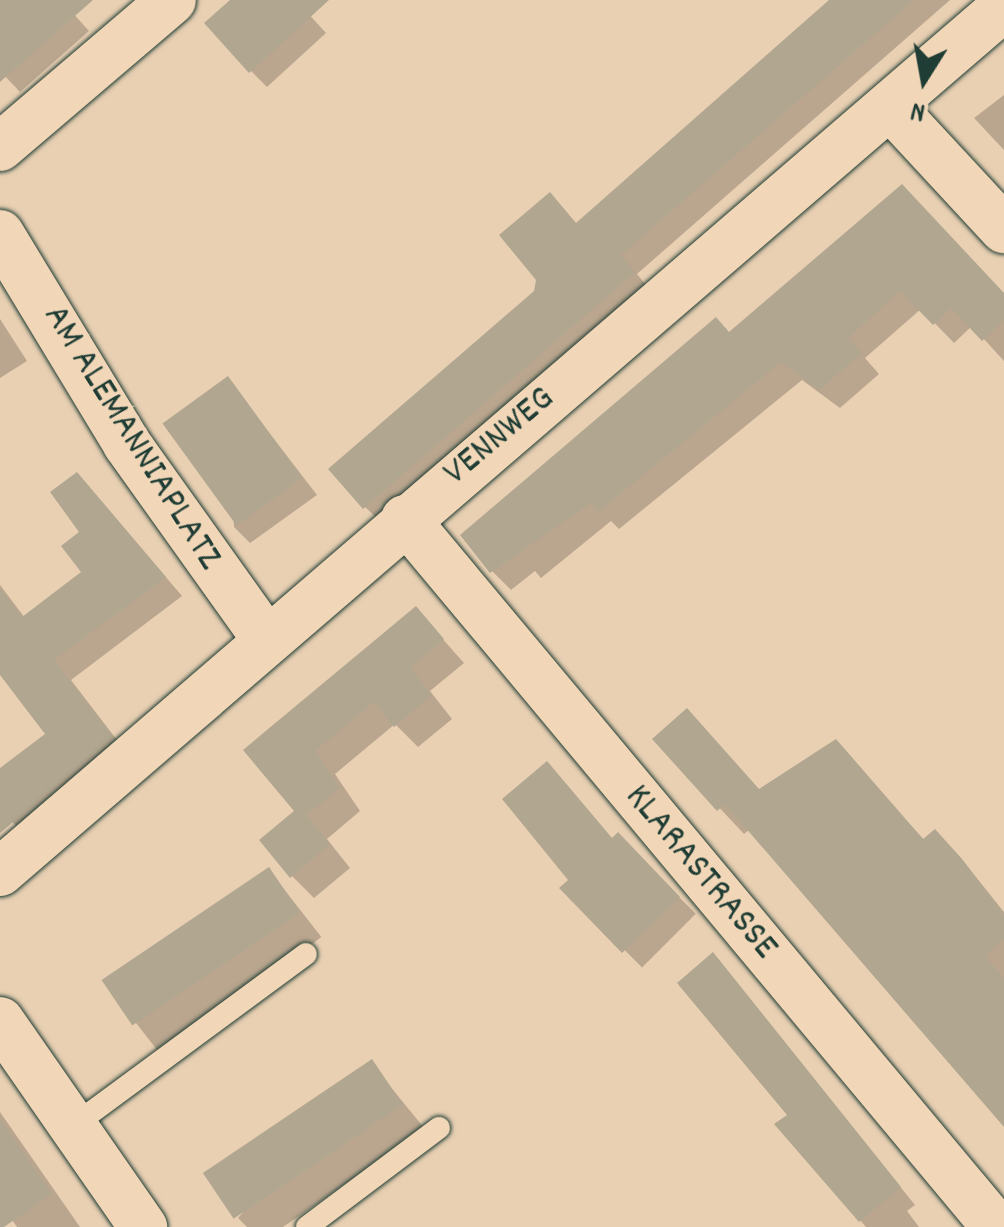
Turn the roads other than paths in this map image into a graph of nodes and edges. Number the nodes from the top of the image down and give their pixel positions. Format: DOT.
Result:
graph roads {
  1 [pos="172,0"];
  2 [pos="1004,7"];
  3 [pos="890,106"];
  4 [pos="0,147"];
  5 [pos="1004,229"];
  6 [pos="0,234"];
  7 [pos="405,519"];
  8 [pos="266,639"];
  9 [pos="0,872"];
  10 [pos="306,954"];
  11 [pos="0,1020"];
  12 [pos="74,1125"];
  13 [pos="439,1128"];
  14 [pos="143,1227"];
  15 [pos="307,1227"];
  16 [pos="996,1227"];
  1 -- 4 [label="street"];
  2 -- 3 [label="street, VENNWEG"];
  3 -- 5 [label="street"];
  3 -- 7 [label="street, VENNWEG"];
  6 -- 8 [label="street, AM ALEMANNIAPLATZ"];
  7 -- 8 [label="street, VENNWEG"];
  7 -- 16 [label="street, KLARASTRASSE"];
  8 -- 9 [label="street, VENNWEG"];
  10 -- 12 [label="lane"];
  11 -- 12 [label="street"];
  12 -- 14 [label="street"];
  13 -- 15 [label="lane"];
}
